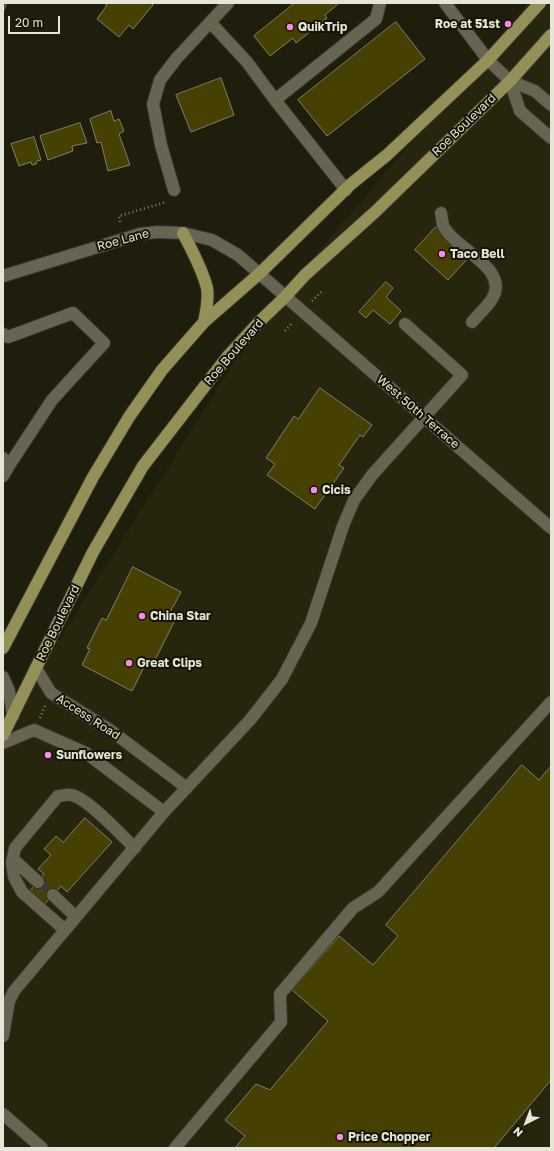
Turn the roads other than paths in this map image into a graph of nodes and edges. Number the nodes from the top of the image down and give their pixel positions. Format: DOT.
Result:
graph roads {
  1 [pos="228,3"];
  2 [pos="380,3"];
  3 [pos="445,3"];
  4 [pos="540,3"];
  5 [pos="210,22"];
  6 [pos="551,35"];
  7 [pos="488,60"];
  8 [pos="510,81"];
  9 [pos="275,100"];
  10 [pos="551,105"];
  11 [pos="551,138"];
  12 [pos="174,190"];
  13 [pos="346,190"];
  14 [pos="441,213"];
  15 [pos="182,234"];
  16 [pos="259,274"];
  17 [pos="3,276"];
  18 [pos="285,297"];
  19 [pos="204,322"];
  20 [pos="472,322"];
  21 [pos="405,324"];
  22 [pos="3,334"];
  23 [pos="424,417"];
  24 [pos="6,461"];
  25 [pos="3,476"];
  26 [pos="551,528"];
  27 [pos="3,648"];
  28 [pos="36,668"];
  29 [pos="3,677"];
  30 [pos="551,702"];
  31 [pos="13,716"];
  32 [pos="3,735"];
  33 [pos="3,743"];
  34 [pos="187,788"];
  35 [pos="164,812"];
  36 [pos="135,848"];
  37 [pos="13,860"];
  38 [pos="38,882"];
  39 [pos="53,895"];
  40 [pos="76,917"];
  41 [pos="65,930"];
  42 [pos="3,1036"];
  43 [pos="3,1114"];
  44 [pos="42,1148"];
  45 [pos="174,1148"];
  1 -- 5 [label="street"];
  2 -- 9 [label="street"];
  3 -- 7 [label="street"];
  4 -- 7 [label="main road"];
  5 -- 9 [label="street"];
  5 -- 12 [label="street"];
  6 -- 8 [label="main road, Roe Boulevard"];
  7 -- 8 [label="street"];
  7 -- 13 [label="main road"];
  8 -- 10 [label="street"];
  8 -- 11 [label="street"];
  8 -- 18 [label="main road, Roe Boulevard"];
  9 -- 13 [label="street"];
  13 -- 16 [label="main road"];
  14 -- 20 [label="street"];
  15 -- 16 [label="street, Roe Lane"];
  15 -- 17 [label="street, Roe Lane"];
  15 -- 19 [label="main road"];
  16 -- 18 [label="street, West 50th Terrace"];
  16 -- 19 [label="main road"];
  18 -- 23 [label="street, West 50th Terrace"];
  18 -- 28 [label="main road, Roe Boulevard"];
  19 -- 27 [label="main road"];
  21 -- 23 [label="street"];
  22 -- 24 [label="street"];
  23 -- 26 [label="street, West 50th Terrace"];
  23 -- 34 [label="street"];
  24 -- 25 [label="street"];
  28 -- 31 [label="main road, Roe Boulevard"];
  28 -- 34 [label="street, Access Road"];
  29 -- 31 [label="street"];
  30 -- 45 [label="street"];
  31 -- 32 [label="main road, Roe Boulevard"];
  33 -- 35 [label="street"];
  34 -- 35 [label="street"];
  35 -- 36 [label="street"];
  36 -- 37 [label="street"];
  36 -- 40 [label="street"];
  37 -- 38 [label="street"];
  37 -- 41 [label="street"];
  39 -- 40 [label="street"];
  40 -- 41 [label="street"];
  41 -- 42 [label="street"];
  43 -- 44 [label="street"];
}
